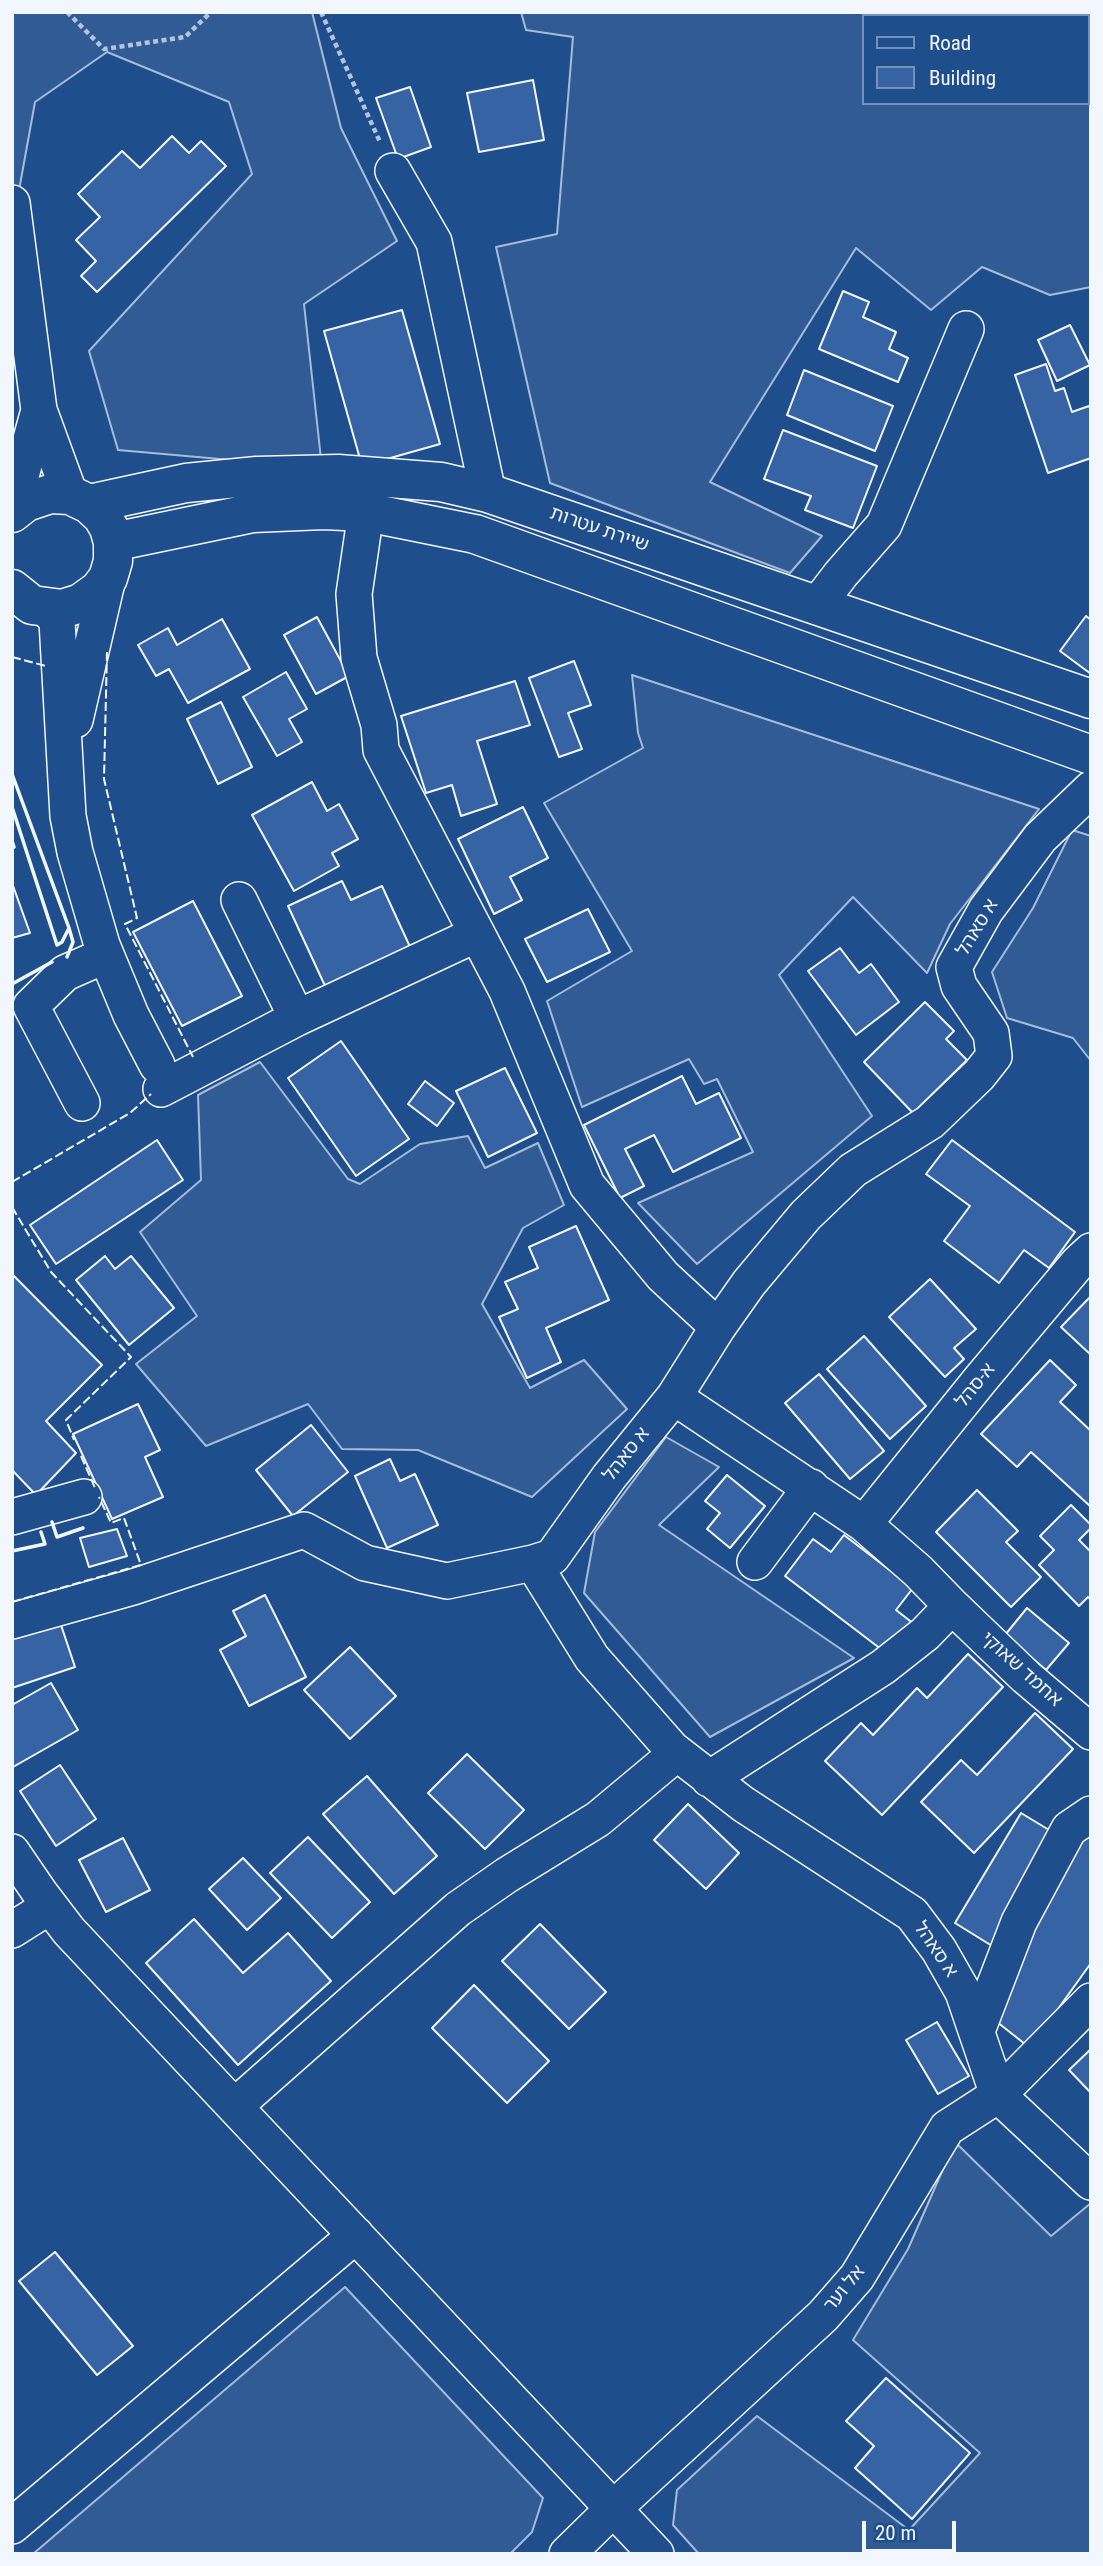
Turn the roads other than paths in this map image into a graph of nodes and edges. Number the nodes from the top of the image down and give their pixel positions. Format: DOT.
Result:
graph roads {
  1 [pos="393,172"];
  2 [pos="12,203"];
  3 [pos="965,329"];
  4 [pos="23,370"];
  5 [pos="38,410"];
  6 [pos="488,493"];
  7 [pos="79,500"];
  8 [pos="12,511"];
  9 [pos="366,512"];
  10 [pos="111,560"];
  11 [pos="26,603"];
  12 [pos="818,604"];
  13 [pos="1091,699"];
  14 [pos="1091,755"];
  15 [pos="65,768"];
  16 [pos="1091,789"];
  17 [pos="239,900"];
  18 [pos="477,934"];
  19 [pos="106,955"];
  20 [pos="297,1017"];
  21 [pos="82,1103"];
  22 [pos="1091,1251"];
  23 [pos="718,1326"];
  24 [pos="674,1397"];
  25 [pos="811,1487"];
  26 [pos="84,1497"];
  27 [pos="12,1517"];
  28 [pos="864,1524"];
  29 [pos="755,1562"];
  30 [pos="533,1563"];
  31 [pos="952,1606"];
  32 [pos="12,1621"];
  33 [pos="1091,1732"];
  34 [pos="677,1753"];
  35 [pos="709,1779"];
  36 [pos="1091,1814"];
  37 [pos="12,1852"];
  38 [pos="50,1906"];
  39 [pos="12,1930"];
  40 [pos="1091,2001"];
  41 [pos="977,2031"];
  42 [pos="998,2095"];
  43 [pos="235,2106"];
  44 [pos="1091,2182"];
  45 [pos="356,2235"];
  46 [pos="614,2508"];
  47 [pos="12,2526"];
  48 [pos="567,2554"];
  49 [pos="656,2554"];
  1 -- 6 [label="street"];
  2 -- 4 [label="street"];
  3 -- 12 [label="street"];
  4 -- 5 [label="street"];
  5 -- 7 [label="street"];
  5 -- 8 [label="street"];
  6 -- 7 [label="main road, שיירת עטרות"];
  6 -- 12 [label="main road, שיירת עטרות"];
  7 -- 8 [label="main road, שיירת עטרות"];
  7 -- 10 [label="main road"];
  9 -- 10 [label="main road"];
  9 -- 14 [label="main road"];
  9 -- 18 [label="street"];
  10 -- 11 [label="main road"];
  10 -- 15 [label="street"];
  11 -- 15 [label="street"];
  12 -- 13 [label="main road, שיירת עטרות"];
  15 -- 19 [label="street"];
  16 -- 23 [label="street, א סאהל"];
  17 -- 20 [label="street"];
  18 -- 20 [label="street"];
  18 -- 23 [label="street"];
  19 -- 20 [label="street"];
  19 -- 21 [label="street"];
  22 -- 28 [label="street, א-סהל"];
  23 -- 24 [label="street, א סאהל"];
  24 -- 25 [label="street, אחמד שאוקי"];
  24 -- 30 [label="street, א סאהל"];
  25 -- 28 [label="street, אחמד שאוקי"];
  25 -- 29 [label="street"];
  26 -- 27 [label="street"];
  28 -- 31 [label="street, אחמד שאוקי"];
  30 -- 32 [label="street"];
  30 -- 34 [label="street, א סאהל"];
  31 -- 33 [label="street, אחמד שאוקי"];
  31 -- 35 [label="street"];
  34 -- 35 [label="street, א סאהל"];
  34 -- 43 [label="street"];
  35 -- 41 [label="street, א סאהל"];
  36 -- 41 [label="street"];
  37 -- 38 [label="street"];
  38 -- 39 [label="street"];
  38 -- 43 [label="street"];
  40 -- 42 [label="street, אל וער"];
  41 -- 42 [label="street, א סאהל"];
  42 -- 44 [label="street"];
  42 -- 46 [label="street, אל וער"];
  43 -- 45 [label="street"];
  45 -- 46 [label="street"];
  45 -- 47 [label="street"];
  46 -- 48 [label="street, אל וער"];
  46 -- 49 [label="street"];
}
